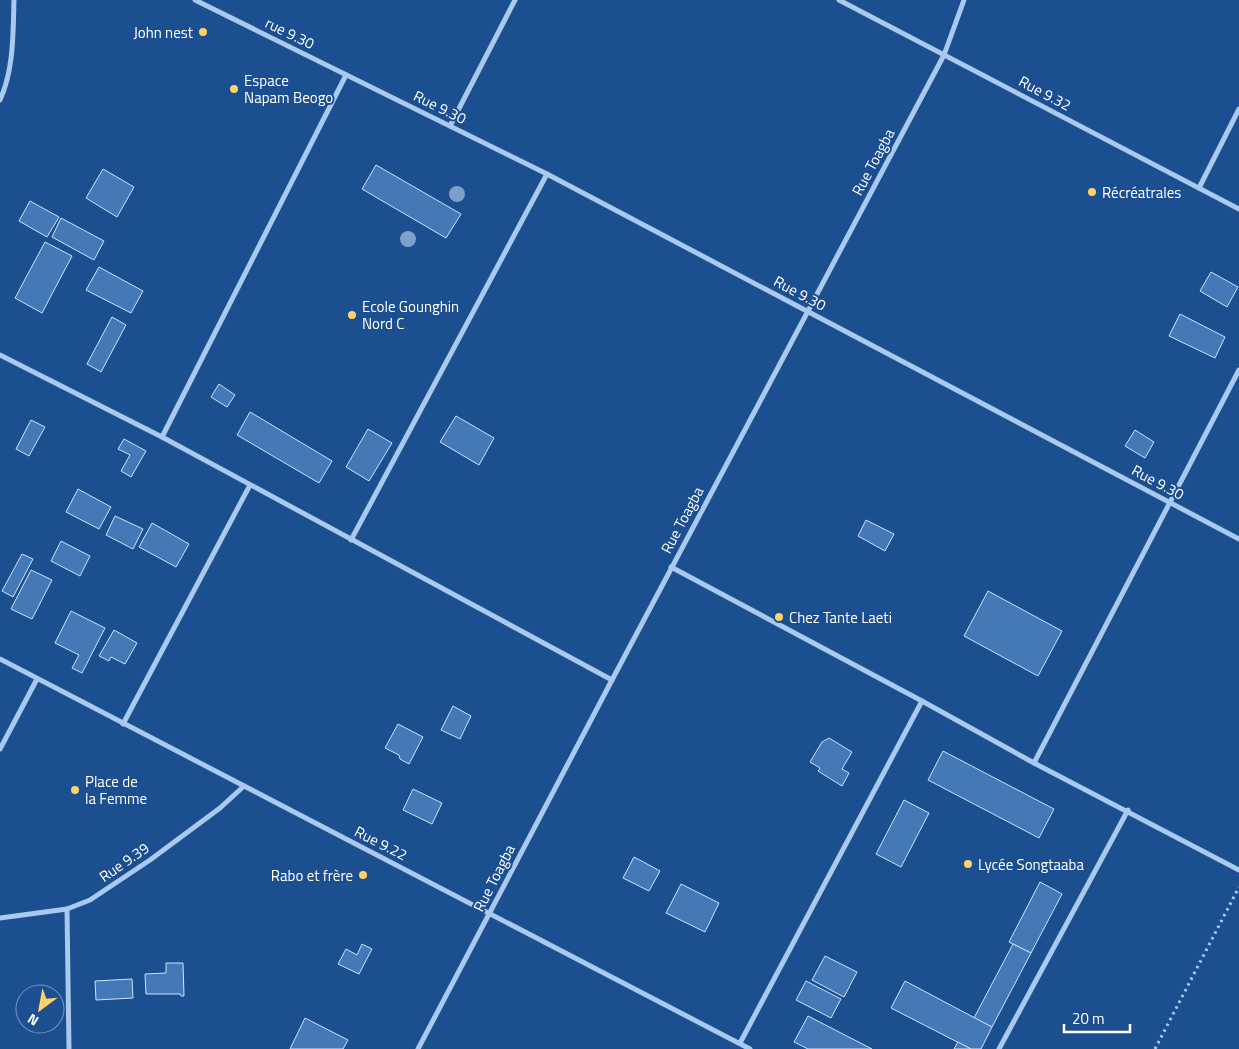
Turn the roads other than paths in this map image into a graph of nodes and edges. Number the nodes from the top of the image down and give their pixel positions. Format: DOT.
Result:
graph roads {
  1 [pos="14,0"];
  2 [pos="195,0"];
  3 [pos="515,0"];
  4 [pos="839,0"];
  5 [pos="964,0"];
  6 [pos="944,54"];
  7 [pos="346,75"];
  8 [pos="0,100"];
  9 [pos="1239,109"];
  10 [pos="450,126"];
  11 [pos="547,174"];
  12 [pos="1199,188"];
  13 [pos="1239,209"];
  14 [pos="808,311"];
  15 [pos="0,355"];
  16 [pos="1239,370"];
  17 [pos="162,437"];
  18 [pos="250,485"];
  19 [pos="1170,503"];
  20 [pos="1239,539"];
  21 [pos="351,540"];
  22 [pos="671,567"];
  23 [pos="0,659"];
  24 [pos="37,679"];
  25 [pos="612,680"];
  26 [pos="922,701"];
  27 [pos="124,724"];
  28 [pos="0,749"];
  29 [pos="1034,763"];
  30 [pos="244,786"];
  31 [pos="1128,810"];
  32 [pos="1239,870"];
  33 [pos="67,909"];
  34 [pos="490,914"];
  35 [pos="0,918"];
  36 [pos="740,1043"];
  37 [pos="69,1049"];
  38 [pos="418,1049"];
  39 [pos="750,1049"];
  40 [pos="999,1049"];
  1 -- 8 [label="street"];
  2 -- 7 [label="street, rue 9.30"];
  3 -- 10 [label="street"];
  4 -- 6 [label="street, Rue 9.32"];
  5 -- 6 [label="street, Rue Toagba"];
  6 -- 12 [label="street, Rue 9.32"];
  6 -- 14 [label="street, Rue Toagba"];
  7 -- 10 [label="street, Rue 9.30"];
  7 -- 17 [label="street"];
  9 -- 12 [label="street"];
  10 -- 11 [label="street, Rue 9.30"];
  11 -- 14 [label="street, Rue 9.30"];
  11 -- 21 [label="street"];
  12 -- 13 [label="street, Rue 9.32"];
  14 -- 19 [label="street, Rue 9.30"];
  14 -- 22 [label="street, Rue Toagba"];
  15 -- 17 [label="street"];
  16 -- 19 [label="street"];
  17 -- 18 [label="street"];
  18 -- 21 [label="street"];
  18 -- 27 [label="street"];
  19 -- 20 [label="street, Rue 9.30"];
  19 -- 29 [label="street"];
  21 -- 25 [label="street"];
  22 -- 25 [label="street, Rue Toagba"];
  22 -- 26 [label="street"];
  23 -- 24 [label="street, Rue 9.22"];
  24 -- 27 [label="street, Rue 9.22"];
  24 -- 28 [label="street"];
  25 -- 34 [label="street, Rue Toagba"];
  26 -- 29 [label="street"];
  26 -- 36 [label="street"];
  27 -- 30 [label="street, Rue 9.22"];
  29 -- 31 [label="street"];
  30 -- 33 [label="street, Rue 9.39"];
  30 -- 34 [label="street, Rue 9.22"];
  31 -- 32 [label="street"];
  31 -- 40 [label="street"];
  33 -- 35 [label="street, Rue 9.39"];
  33 -- 37 [label="street"];
  34 -- 36 [label="street, Rue 9.22"];
  34 -- 38 [label="street, Rue Toagba"];
  36 -- 39 [label="street, Rue 9.22"];
}
